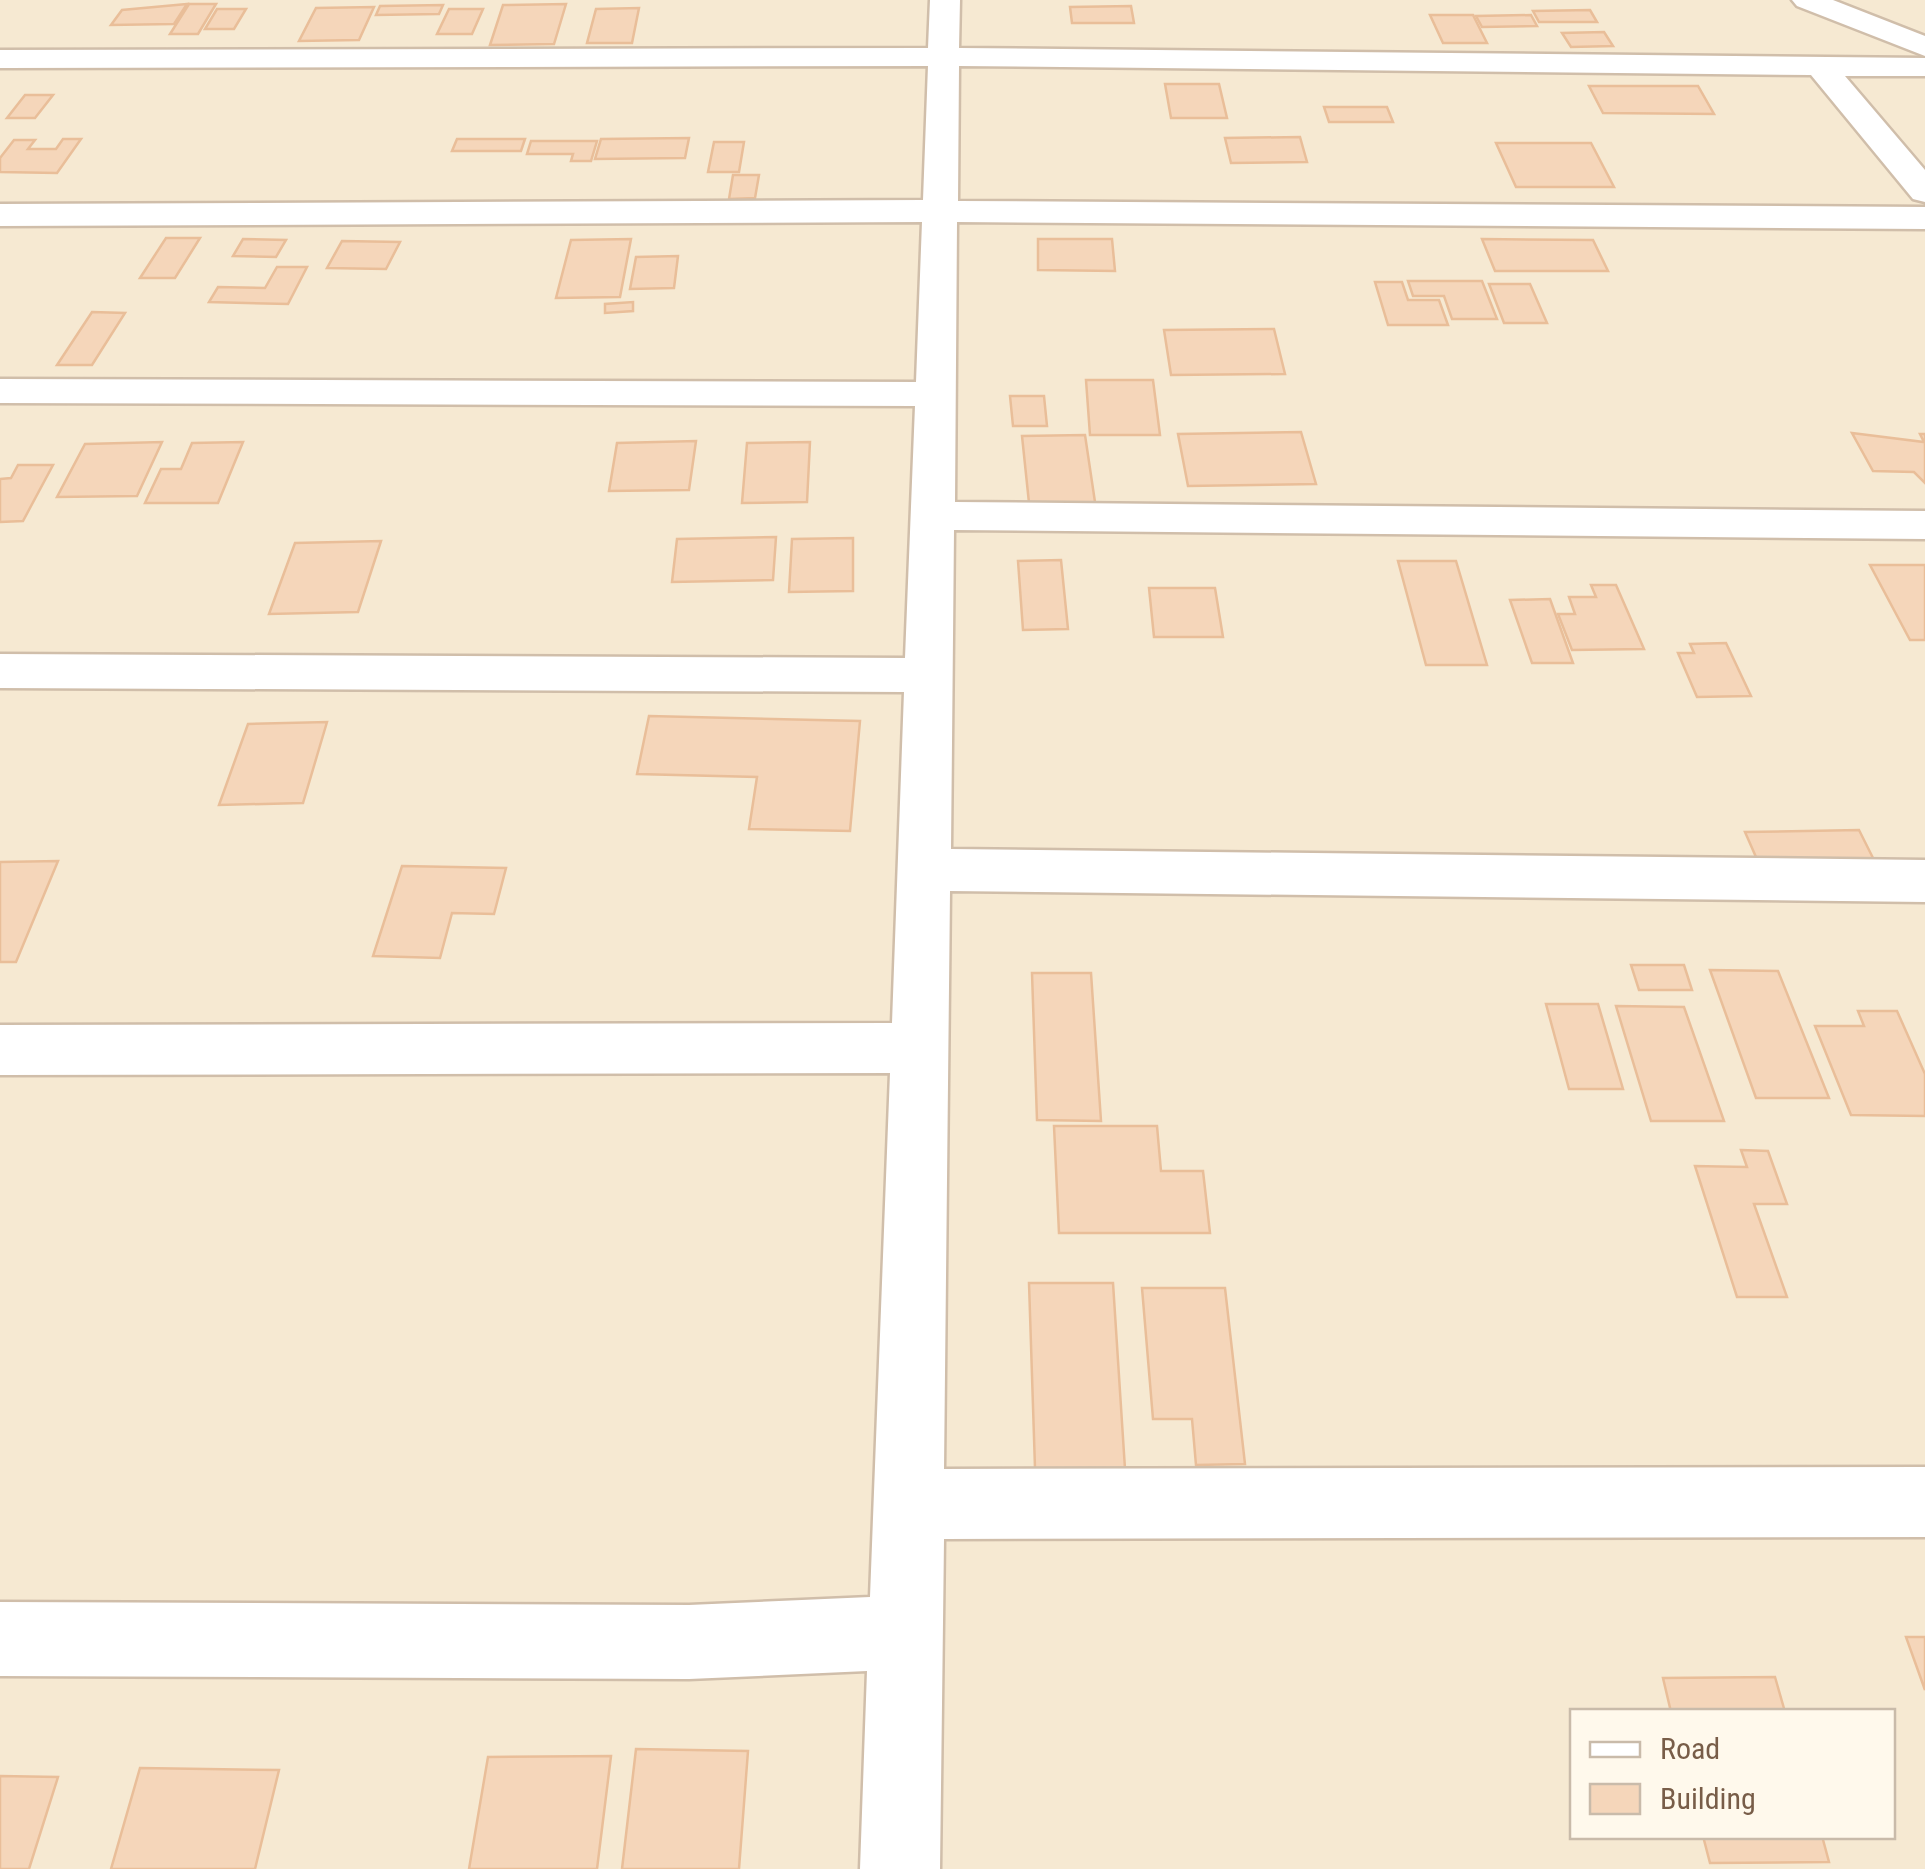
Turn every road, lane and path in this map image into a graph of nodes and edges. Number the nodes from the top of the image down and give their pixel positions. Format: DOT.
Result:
graph roads {
  1 [pos="945,0"];
  2 [pos="1807,0"];
  3 [pos="1925,46"];
  4 [pos="943,57"];
  5 [pos="0,59"];
  6 [pos="1925,66"];
  7 [pos="1822,68"];
  8 [pos="1925,192"];
  9 [pos="940,211"];
  10 [pos="0,215"];
  11 [pos="1925,218"];
  12 [pos="0,391"];
  13 [pos="935,394"];
  14 [pos="932,516"];
  15 [pos="1925,526"];
  16 [pos="0,671"];
  17 [pos="928,675"];
  18 [pos="924,870"];
  19 [pos="1925,881"];
  20 [pos="919,1048"];
  21 [pos="0,1050"];
  22 [pos="1925,1502"];
  23 [pos="908,1504"];
  24 [pos="906,1632"];
  25 [pos="0,1638"];
  26 [pos="900,1869"];
  1 -- 4 [label="street"];
  2 -- 3 [label="street"];
  4 -- 5 [label="street"];
  4 -- 7 [label="street"];
  4 -- 9 [label="street"];
  6 -- 7 [label="street"];
  7 -- 8 [label="street"];
  9 -- 10 [label="street"];
  9 -- 11 [label="street"];
  9 -- 13 [label="street"];
  12 -- 13 [label="street"];
  13 -- 14 [label="street"];
  14 -- 15 [label="street"];
  14 -- 17 [label="street"];
  16 -- 17 [label="street"];
  17 -- 18 [label="street"];
  18 -- 19 [label="street"];
  18 -- 20 [label="street"];
  20 -- 21 [label="street"];
  20 -- 23 [label="street"];
  22 -- 23 [label="street"];
  23 -- 24 [label="street"];
  24 -- 25 [label="street"];
  24 -- 26 [label="street"];
}
